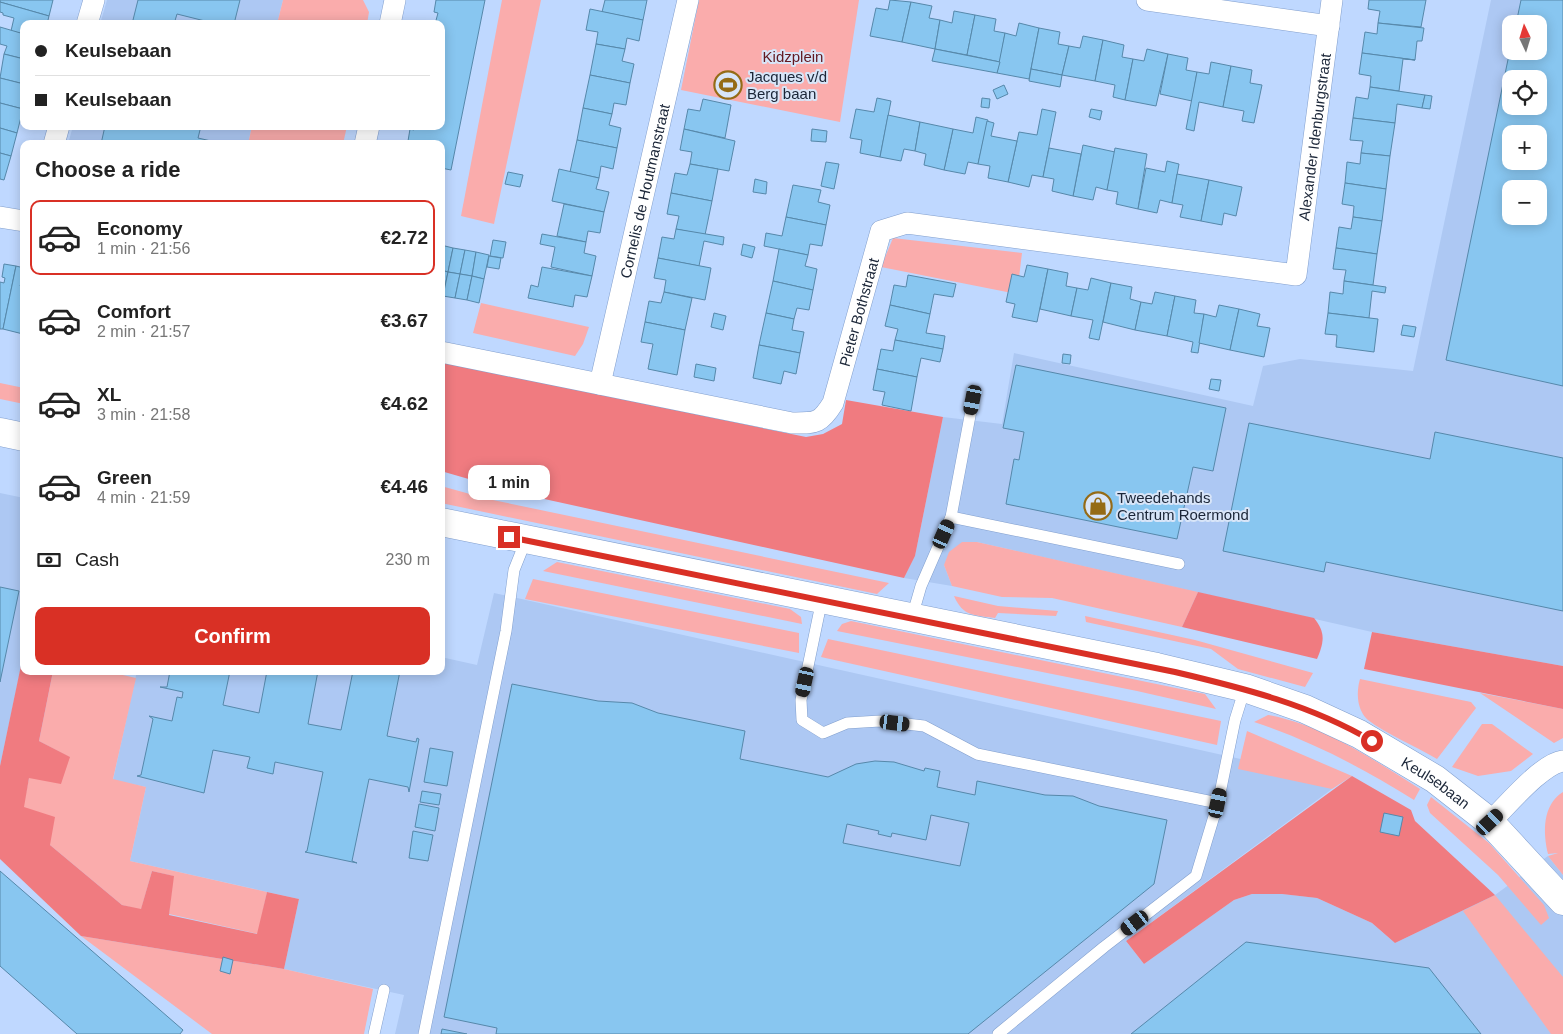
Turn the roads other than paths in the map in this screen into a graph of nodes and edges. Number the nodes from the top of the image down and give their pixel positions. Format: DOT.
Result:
graph roads {
  1 [pos="94,0"];
  2 [pos="395,0"];
  3 [pos="688,0"];
  4 [pos="1147,0"];
  5 [pos="1332,0"];
  6 [pos="88,20"];
  7 [pos="391,20"];
  8 [pos="1329,26"];
  9 [pos="0,216"];
  10 [pos="20,221"];
  11 [pos="1296,275"];
  12 [pos="445,353"];
  13 [pos="600,384"];
  14 [pos="973,400"];
  15 [pos="0,432"];
  16 [pos="20,436"];
  17 [pos="951,518"];
  18 [pos="445,523"];
  19 [pos="526,540"];
  20 [pos="1179,564"];
  21 [pos="822,599"];
  22 [pos="912,617"];
  23 [pos="1245,688"];
  24 [pos="1563,761"];
  25 [pos="1218,803"];
  26 [pos="1490,822"];
  27 [pos="1563,901"];
  28 [pos="384,990"];
  29 [pos="374,1034"];
  30 [pos="424,1034"];
  31 [pos="998,1034"];
  1 -- 6 [label="street"];
  2 -- 7 [label="street"];
  3 -- 13 [label="street, Cornelis de Houtmanstraat"];
  4 -- 8 [label="street"];
  5 -- 8 [label="street, Alexander Idenburgstraat"];
  8 -- 11 [label="street, Alexander Idenburgstraat"];
  9 -- 10 [label="street"];
  11 -- 13 [label="street, Pieter Bothstraat"];
  12 -- 13 [label="street, Pieter Bothstraat"];
  14 -- 17 [label="lane"];
  15 -- 16 [label="street"];
  17 -- 20 [label="lane"];
  17 -- 22 [label="lane"];
  18 -- 19 [label="street, Keulsebaan"];
  19 -- 21 [label="street, Keulsebaan"];
  19 -- 30 [label="lane"];
  21 -- 22 [label="street, Keulsebaan"];
  21 -- 25 [label="lane"];
  22 -- 23 [label="street, Keulsebaan"];
  23 -- 25 [label="lane"];
  23 -- 26 [label="street, Keulsebaan"];
  24 -- 26 [label="street"];
  25 -- 31 [label="lane"];
  26 -- 27 [label="street, Keulsebaan"];
  28 -- 29 [label="lane"];
}
